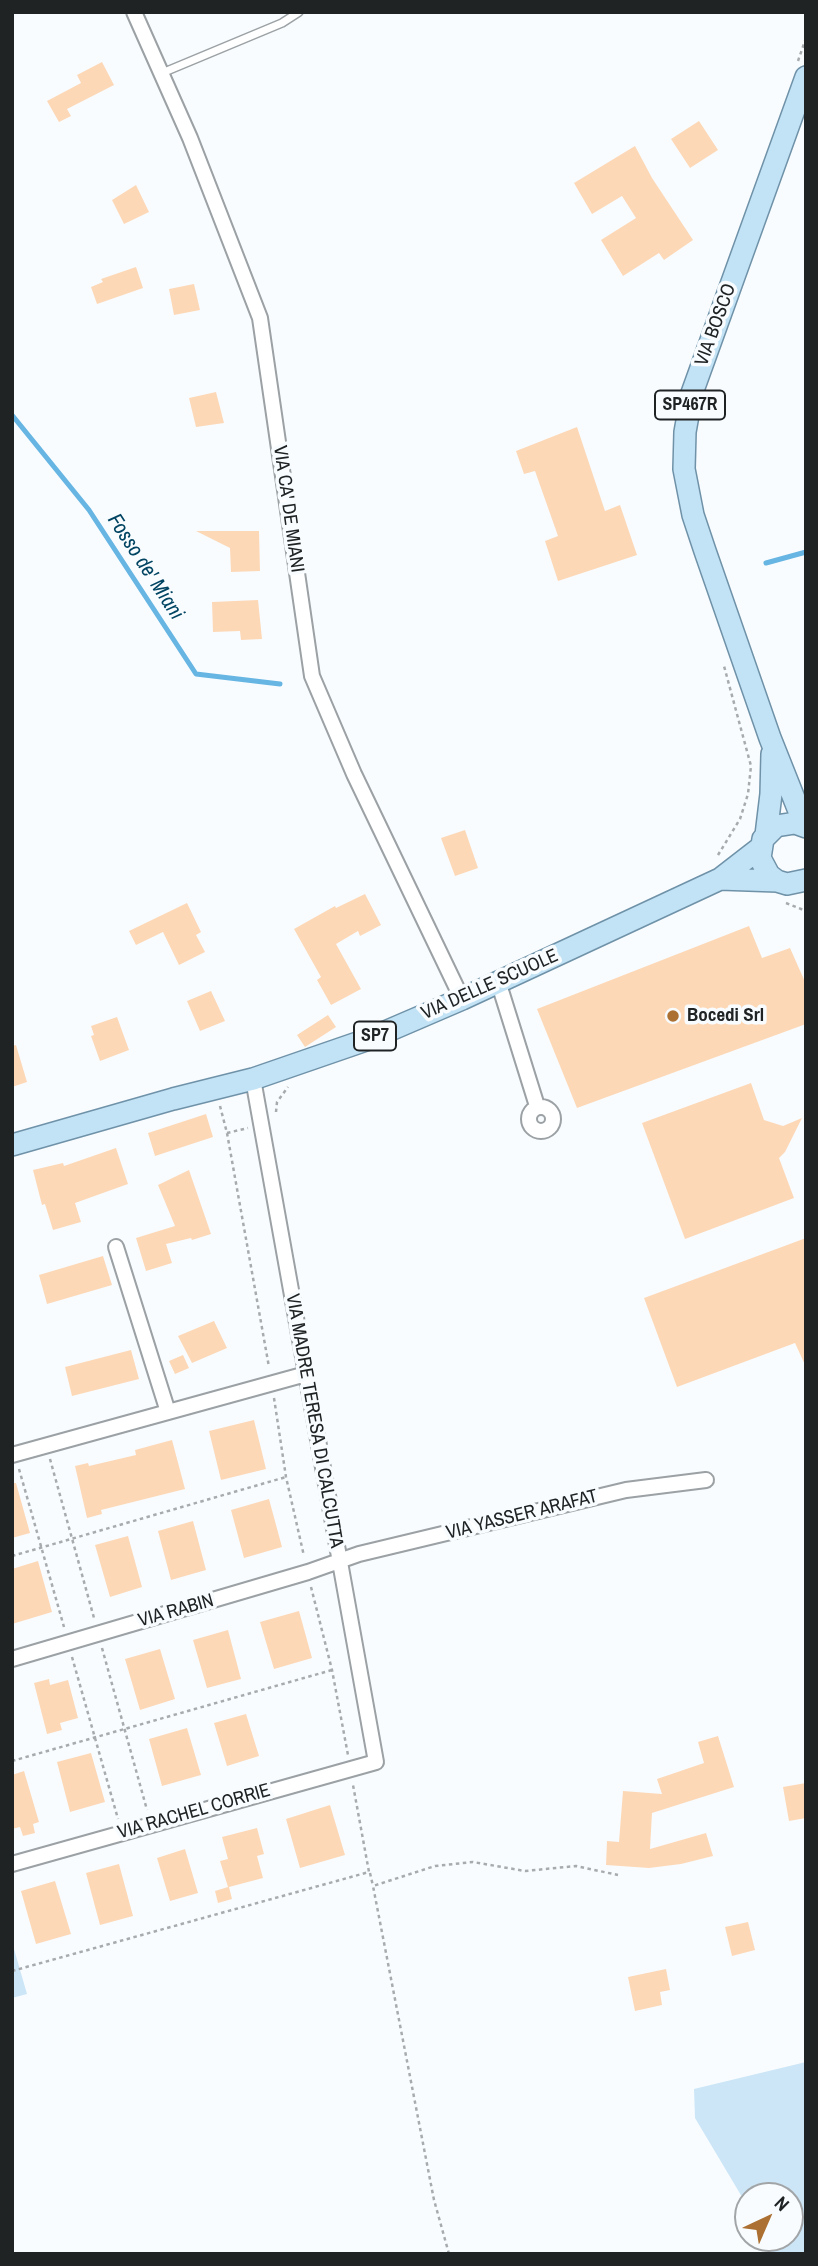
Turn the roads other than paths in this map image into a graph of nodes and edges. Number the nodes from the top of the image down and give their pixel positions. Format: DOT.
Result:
graph roads {
  1 [pos="134,12"];
  2 [pos="299,12"];
  3 [pos="161,74"];
  4 [pos="800,74"];
  5 [pos="770,738"];
  6 [pos="805,827"];
  7 [pos="763,842"];
  8 [pos="720,879"];
  9 [pos="806,880"];
  10 [pos="777,881"];
  11 [pos="498,981"];
  12 [pos="461,999"];
  13 [pos="253,1079"];
  14 [pos="537,1106"];
  15 [pos="12,1145"];
  16 [pos="116,1247"];
  17 [pos="306,1374"];
  18 [pos="168,1412"];
  19 [pos="12,1455"];
  20 [pos="706,1480"];
  21 [pos="339,1560"];
  22 [pos="12,1659"];
  23 [pos="376,1762"];
  24 [pos="12,1864"];
  1 -- 3 [label="street, VIA CA' DE MIANI"];
  2 -- 3 [label="lane"];
  3 -- 12 [label="street, VIA CA' DE MIANI"];
  4 -- 5 [label="main road, VIA BOSCO / SP467R"];
  5 -- 6 [label="main road, VIA BOSCO / SP467R"];
  5 -- 7 [label="main road, VIA BOSCO / SP467R"];
  6 -- 7 [label="main road, VIA BOSCO / SP467R"];
  7 -- 8 [label="main road, VIA DELLE SCUOLE / SP7"];
  7 -- 10 [label="main road"];
  8 -- 10 [label="main road, VIA DELLE SCUOLE / SP7"];
  8 -- 11 [label="main road, VIA DELLE SCUOLE / SP7"];
  9 -- 10 [label="main road"];
  11 -- 12 [label="main road, VIA DELLE SCUOLE / SP7"];
  11 -- 14 [label="street"];
  12 -- 13 [label="main road, VIA DELLE SCUOLE / SP7"];
  13 -- 15 [label="main road, VIA DELLE SCUOLE / SP7"];
  13 -- 17 [label="street, VIA MADRE TERESA DI CALCUTTA"];
  16 -- 18 [label="street"];
  17 -- 18 [label="street"];
  17 -- 21 [label="street, VIA MADRE TERESA DI CALCUTTA"];
  18 -- 19 [label="street"];
  20 -- 21 [label="street, VIA YASSER ARAFAT"];
  21 -- 22 [label="street, VIA RABIN"];
  21 -- 23 [label="street, VIA MADRE TERESA DI CALCUTTA"];
  23 -- 24 [label="street, VIA RACHEL CORRIE"];
}
